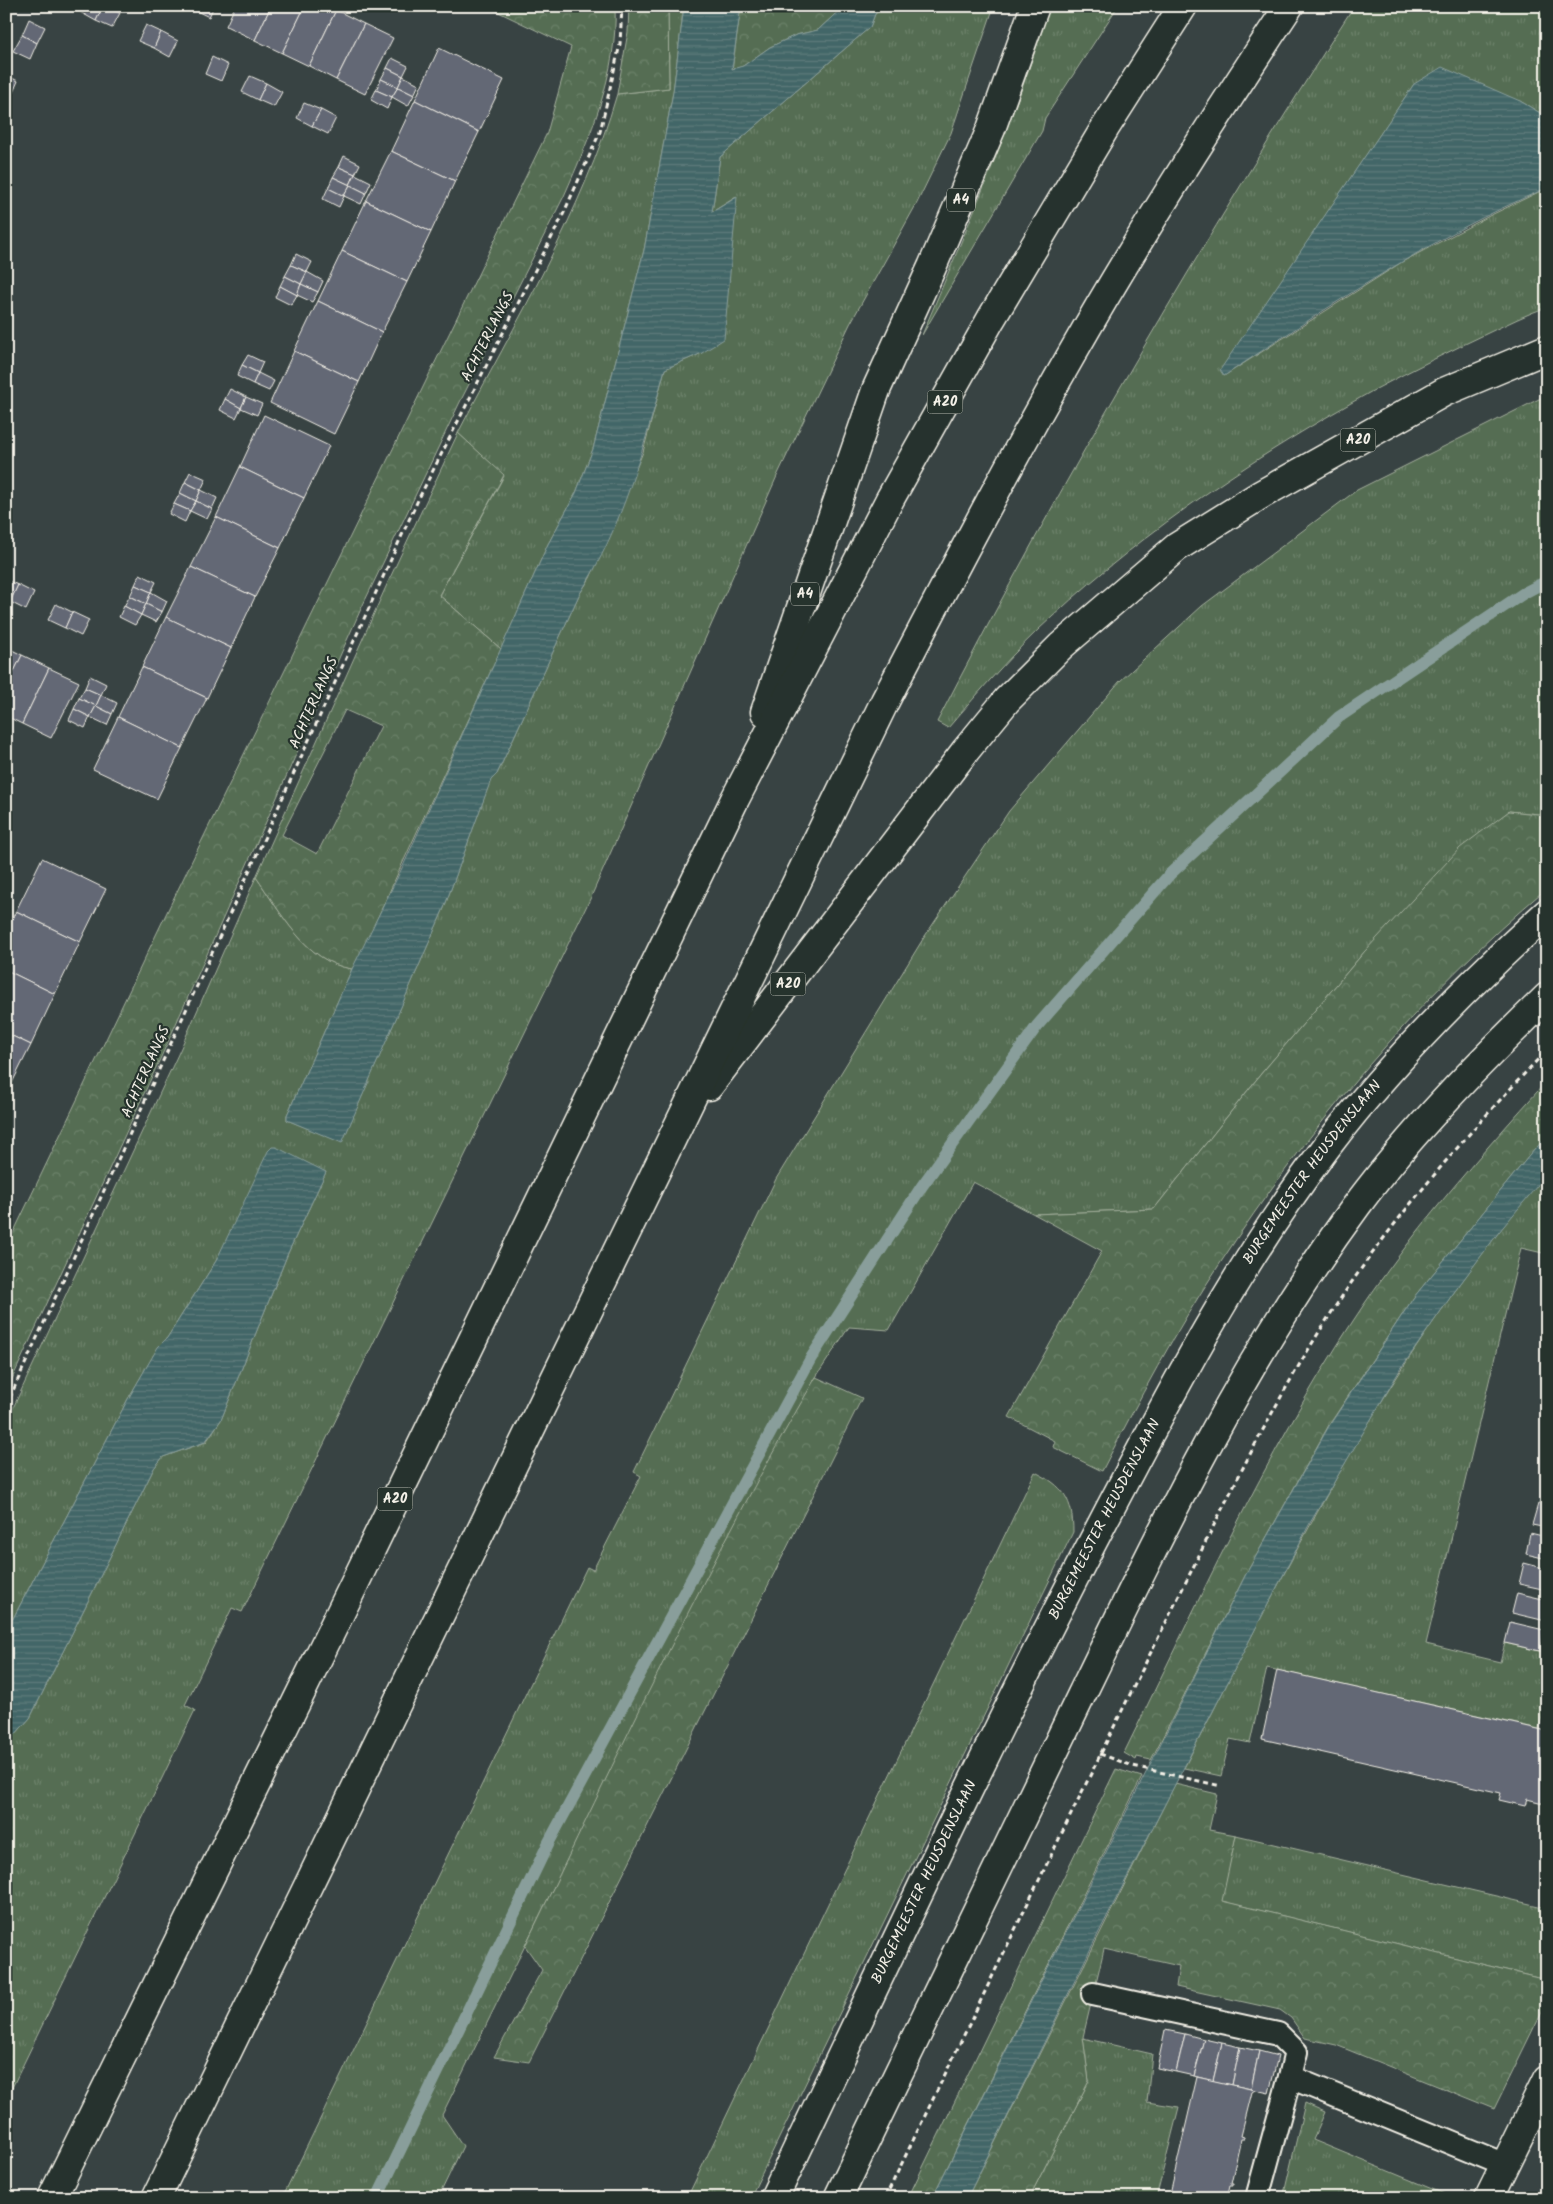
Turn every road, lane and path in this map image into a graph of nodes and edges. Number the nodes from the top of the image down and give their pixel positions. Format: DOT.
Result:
graph roads {
  1 [pos="622,6"];
  2 [pos="1035,6"];
  3 [pos="1184,6"];
  4 [pos="1289,6"];
  5 [pos="1547,349"];
  6 [pos="735,799"];
  7 [pos="1547,913"];
  8 [pos="1547,997"];
  9 [pos="1547,1050"];
  10 [pos="672,1135"];
  11 [pos="6,1406"];
  12 [pos="1100,1754"];
  13 [pos="1221,1786"];
  14 [pos="1094,1994"];
  15 [pos="1290,2077"];
  16 [pos="1545,2088"];
  17 [pos="1504,2165"];
  18 [pos="52,2198"];
  19 [pos="156,2198"];
  20 [pos="774,2198"];
  21 [pos="838,2198"];
  22 [pos="886,2198"];
  23 [pos="1257,2198"];
  24 [pos="1489,2198"];
  1 -- 11 [label="path, ACHTERLANGS"];
  2 -- 6 [label="main road, A4"];
  3 -- 6 [label="main road, A20"];
  4 -- 10 [label="main road, A20"];
  5 -- 10 [label="main road, A20"];
  6 -- 18 [label="main road, A20"];
  7 -- 20 [label="main road, BURGEMEESTER HEUSDENSLAAN"];
  8 -- 21 [label="main road"];
  9 -- 12 [label="path"];
  10 -- 19 [label="main road, A20"];
  12 -- 13 [label="path"];
  12 -- 22 [label="path"];
  14 -- 15 [label="lane"];
  15 -- 17 [label="lane"];
  15 -- 23 [label="lane"];
  16 -- 17 [label="main road"];
  17 -- 24 [label="main road"];
}
